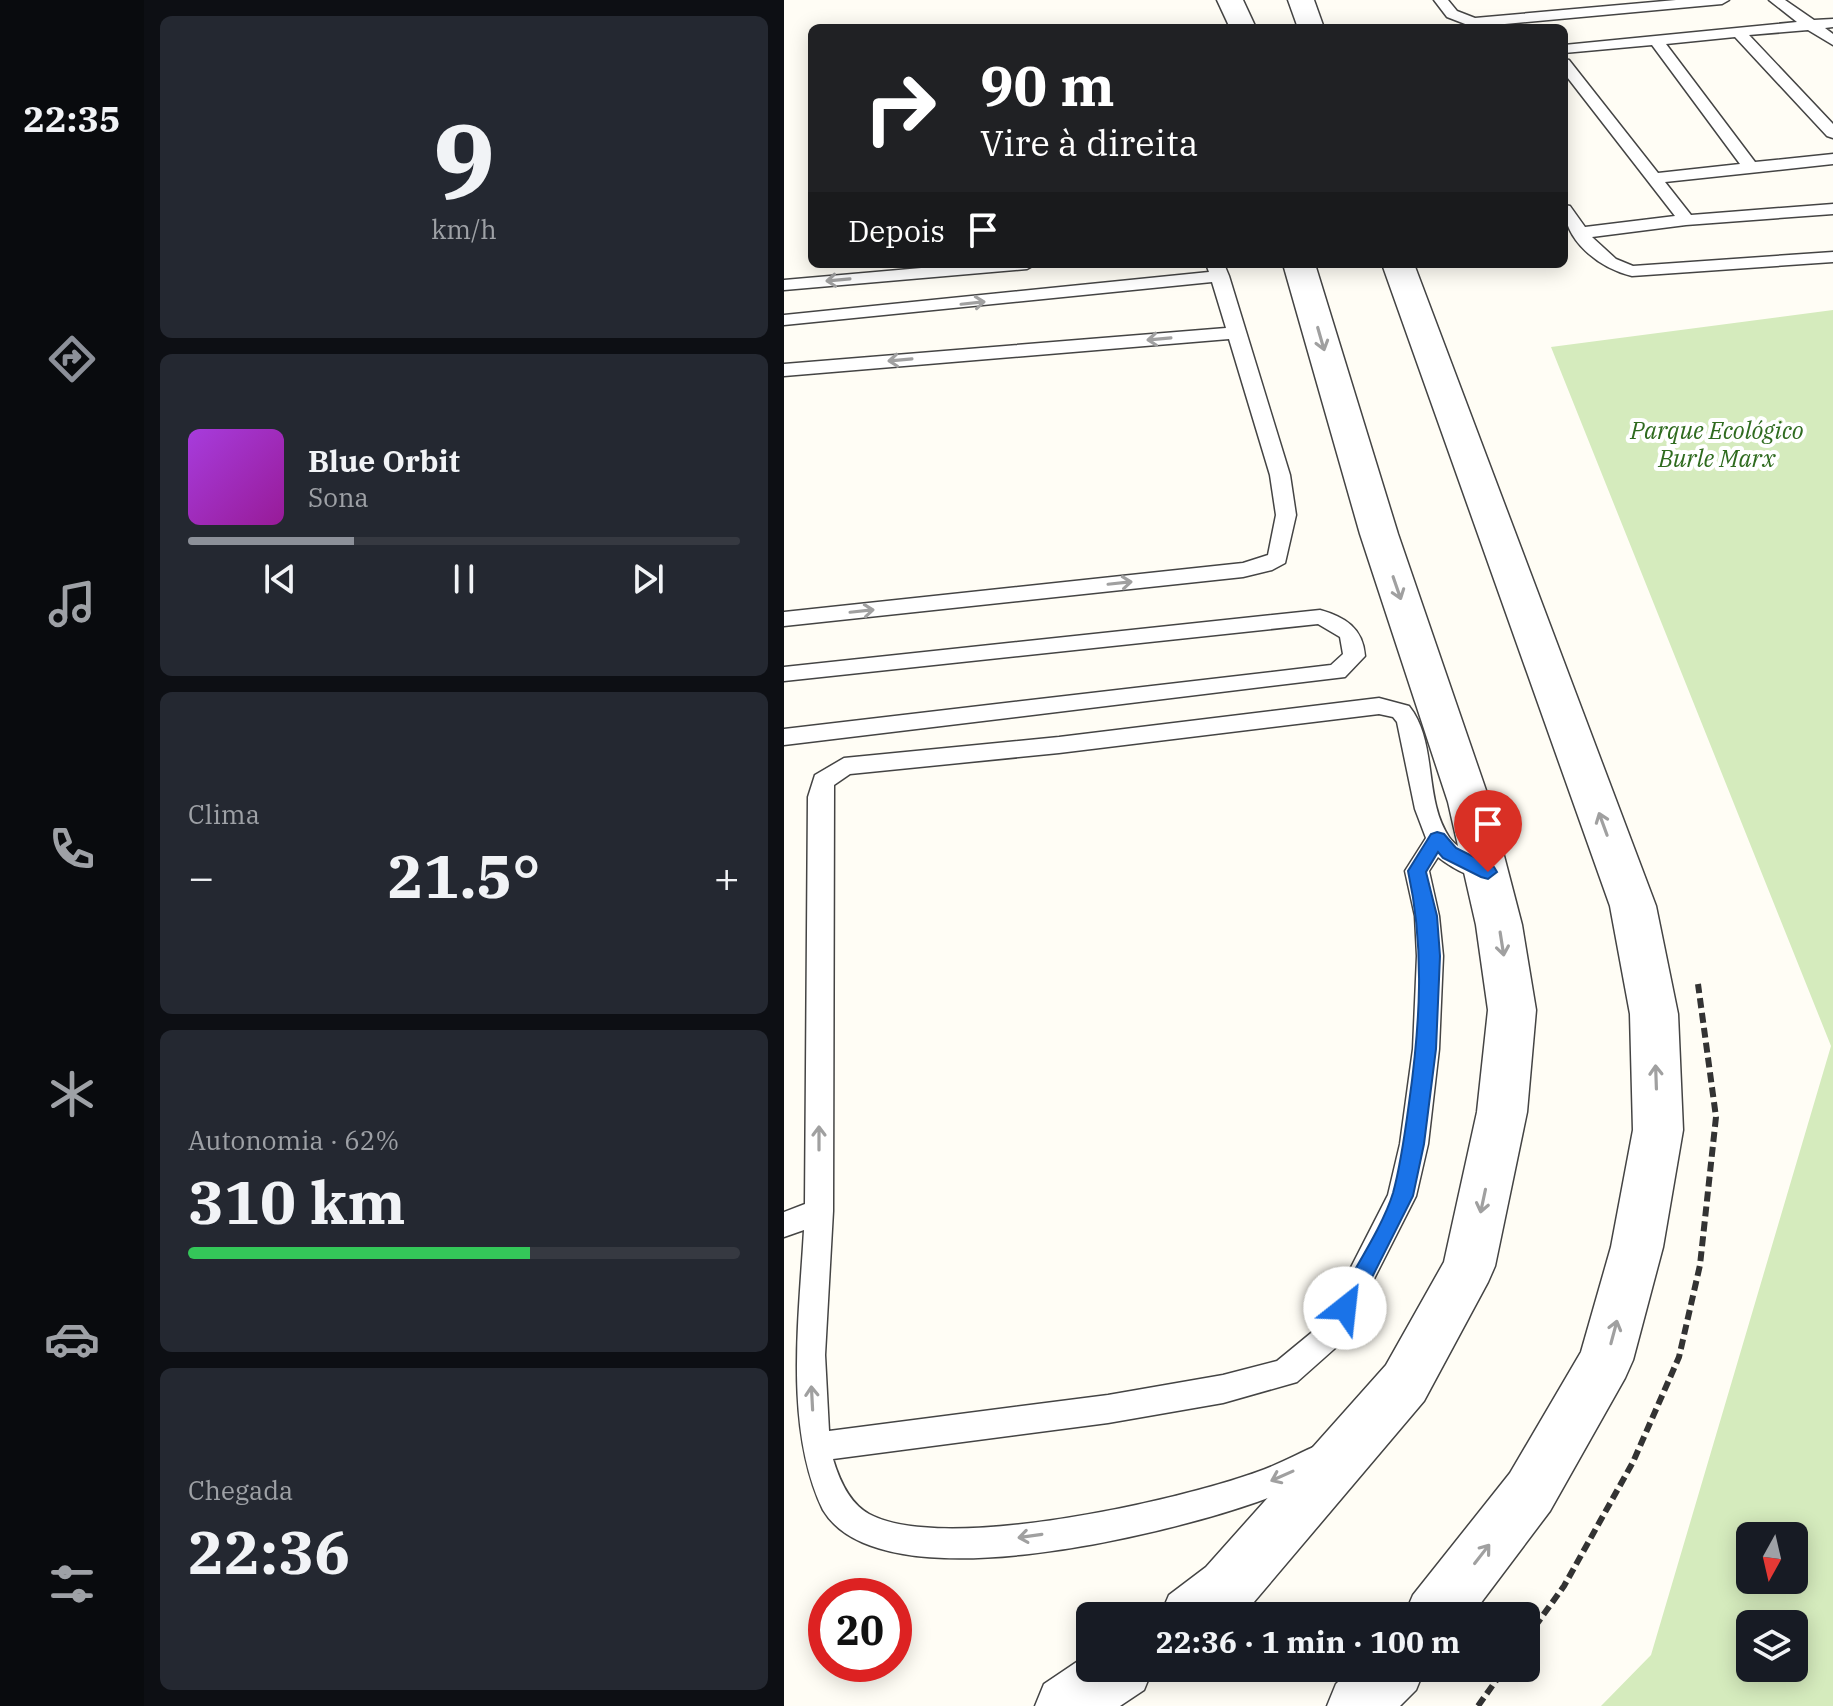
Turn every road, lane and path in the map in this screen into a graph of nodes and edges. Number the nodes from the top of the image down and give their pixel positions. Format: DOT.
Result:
graph roads {
  1 [pos="1222,0"];
  2 [pos="1230,0"];
  3 [pos="1441,0"];
  4 [pos="1722,0"];
  5 [pos="1776,0"];
  6 [pos="1833,23"];
  7 [pos="1229,24"];
  8 [pos="1241,24"];
  9 [pos="1812,25"];
  10 [pos="1739,33"];
  11 [pos="1656,40"];
  12 [pos="1833,41"];
  13 [pos="1568,49"];
  14 [pos="1568,68"];
  15 [pos="1833,133"];
  16 [pos="1833,159"];
  17 [pos="1751,168"];
  18 [pos="1654,178"];
  19 [pos="1833,209"];
  20 [pos="1568,216"];
  21 [pos="1686,220"];
  22 [pos="1580,233"];
  23 [pos="1833,257"];
  24 [pos="981,268"];
  25 [pos="1300,268"];
  26 [pos="1399,268"];
  27 [pos="1217,270"];
  28 [pos="784,285"];
  29 [pos="784,320"];
  30 [pos="1237,333"];
  31 [pos="784,370"];
  32 [pos="784,619"];
  33 [pos="784,674"];
  34 [pos="823,732"];
  35 [pos="784,737"];
  36 [pos="823,781"];
  37 [pos="1437,839"];
  38 [pos="1488,872"];
  39 [pos="819,1211"];
  40 [pos="784,1225"];
  41 [pos="1353,1444"];
  42 [pos="815,1447"];
  43 [pos="1208,1602"];
  44 [pos="1445,1602"];
  45 [pos="1101,1682"];
  46 [pos="1381,1682"];
  47 [pos="1495,1682"];
  48 [pos="1066,1706"];
  49 [pos="1358,1706"];
  50 [pos="1478,1706"];
  1 -- 7 [label="street"];
  2 -- 8 [label="street"];
  3 -- 4 [label="lane"];
  5 -- 9 [label="lane"];
  6 -- 9 [label="lane"];
  9 -- 10 [label="lane"];
  9 -- 12 [label="lane"];
  10 -- 11 [label="lane"];
  10 -- 15 [label="lane"];
  11 -- 13 [label="lane"];
  11 -- 17 [label="lane"];
  14 -- 18 [label="lane"];
  16 -- 17 [label="lane"];
  17 -- 18 [label="lane"];
  18 -- 21 [label="lane"];
  19 -- 21 [label="lane"];
  20 -- 22 [label="lane"];
  21 -- 22 [label="lane"];
  22 -- 23 [label="lane"];
  24 -- 28 [label="lane, one-way"];
  25 -- 38 [label="street, one-way"];
  44 -- 26 [label="street, one-way"];
  29 -- 27 [label="lane, one-way"];
  27 -- 30 [label="lane"];
  30 -- 31 [label="lane, one-way"];
  32 -- 30 [label="lane, one-way"];
  33 -- 34 [label="lane"];
  34 -- 35 [label="lane"];
  34 -- 36 [label="lane"];
  36 -- 37 [label="lane"];
  39 -- 36 [label="lane, one-way"];
  37 -- 38 [label="lane"];
  37 -- 42 [label="lane"];
  38 -- 41 [label="street, one-way"];
  39 -- 40 [label="lane"];
  42 -- 39 [label="lane, one-way"];
  41 -- 42 [label="lane, one-way"];
  41 -- 43 [label="street"];
  45 -- 48 [label="street"];
  46 -- 49 [label="street"];
  47 -- 50 [label="path"];
}
